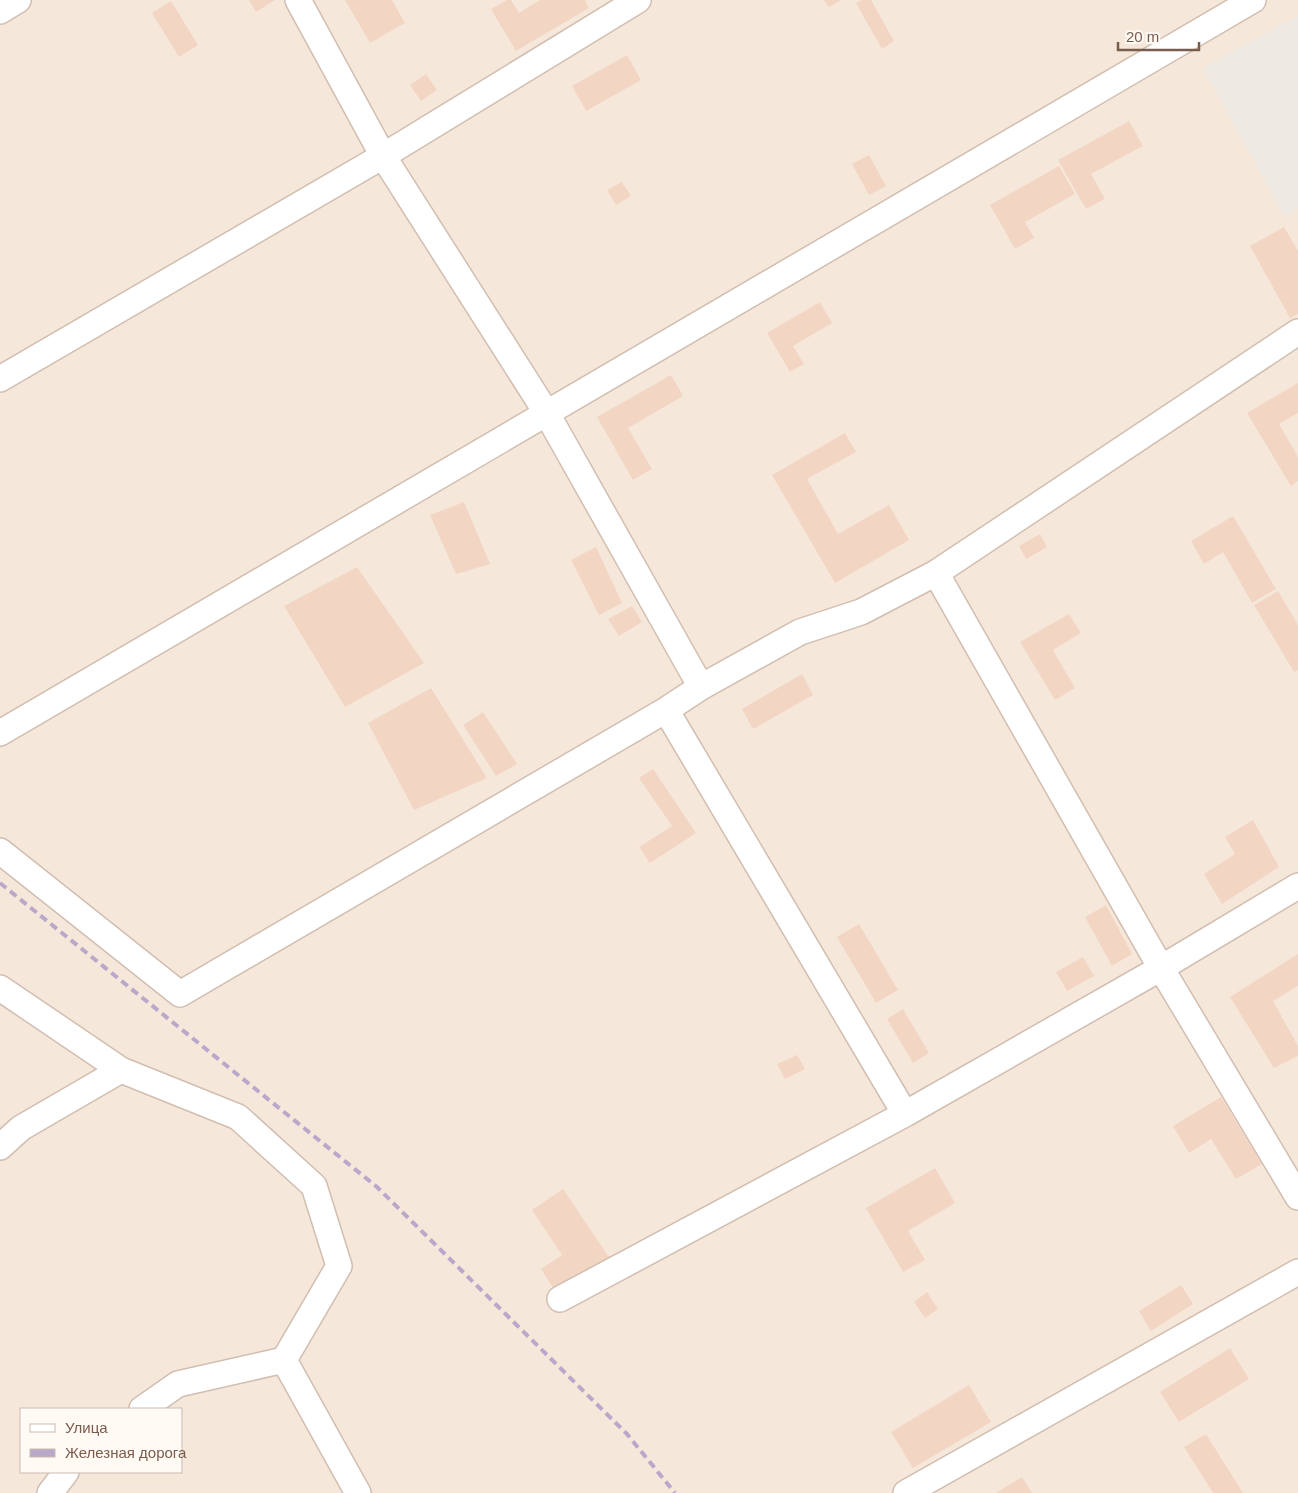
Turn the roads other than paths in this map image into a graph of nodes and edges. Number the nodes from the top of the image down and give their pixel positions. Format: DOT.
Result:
graph roads {
  1 [pos="18,0"];
  2 [pos="298,0"];
  3 [pos="638,0"];
  4 [pos="1252,0"];
  5 [pos="0,11"];
  6 [pos="383,156"];
  7 [pos="1298,332"];
  8 [pos="0,379"];
  9 [pos="546,412"];
  10 [pos="936,573"];
  11 [pos="701,687"];
  12 [pos="666,710"];
  13 [pos="0,733"];
  14 [pos="0,850"];
  15 [pos="1298,886"];
  16 [pos="1161,968"];
  17 [pos="0,988"];
  18 [pos="122,1070"];
  19 [pos="905,1114"];
  20 [pos="0,1146"];
  21 [pos="1298,1197"];
  22 [pos="1298,1272"];
  23 [pos="560,1299"];
  24 [pos="284,1360"];
  25 [pos="143,1408"];
  26 [pos="65,1473"];
  27 [pos="50,1493"];
  28 [pos="358,1493"];
  29 [pos="906,1493"];
  1 -- 5 [label="street"];
  2 -- 6 [label="street"];
  3 -- 6 [label="street"];
  4 -- 9 [label="street"];
  6 -- 8 [label="street"];
  6 -- 9 [label="street"];
  7 -- 10 [label="street"];
  9 -- 11 [label="street"];
  9 -- 13 [label="street"];
  10 -- 11 [label="street"];
  10 -- 16 [label="street"];
  11 -- 12 [label="street"];
  12 -- 14 [label="street"];
  12 -- 19 [label="street"];
  15 -- 16 [label="street"];
  16 -- 19 [label="street"];
  16 -- 21 [label="street"];
  17 -- 18 [label="street"];
  18 -- 20 [label="street"];
  18 -- 24 [label="street"];
  19 -- 23 [label="street"];
  22 -- 29 [label="street"];
  24 -- 25 [label="street"];
  24 -- 28 [label="street"];
  26 -- 27 [label="street"];
}
